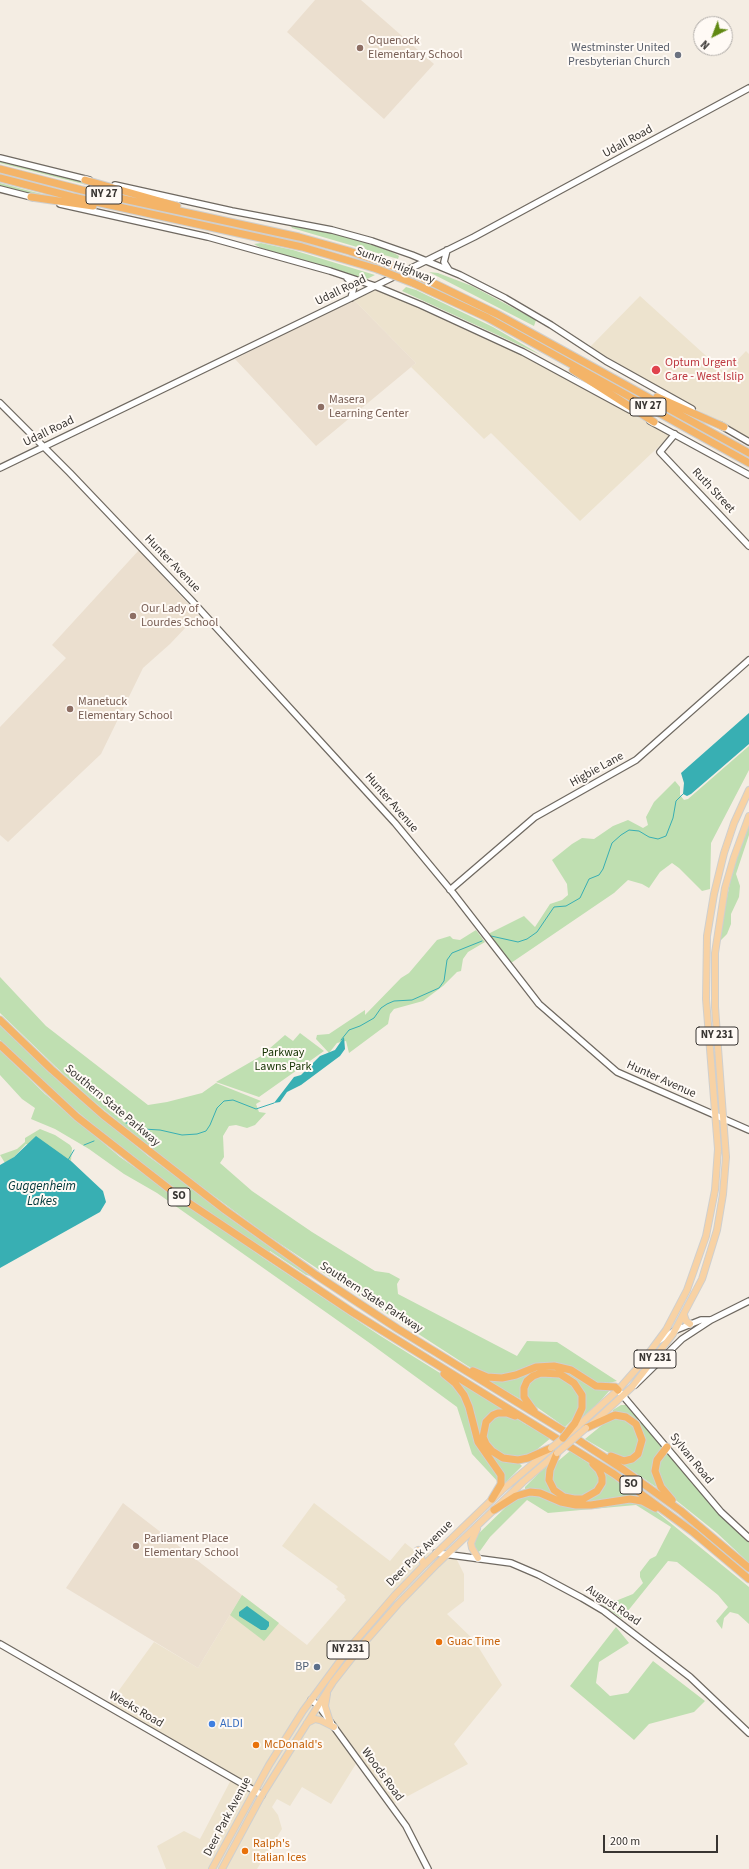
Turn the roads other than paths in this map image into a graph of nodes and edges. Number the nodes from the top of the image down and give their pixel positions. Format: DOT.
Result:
graph roads {
  1 [pos="749,88"];
  2 [pos="0,158"];
  3 [pos="0,169"];
  4 [pos="0,178"];
  5 [pos="85,180"];
  6 [pos="0,188"];
  7 [pos="31,197"];
  8 [pos="127,209"];
  9 [pos="209,218"];
  10 [pos="447,250"];
  11 [pos="426,261"];
  12 [pos="451,272"];
  13 [pos="343,275"];
  14 [pos="375,286"];
  15 [pos="351,298"];
  16 [pos="547,351"];
  17 [pos="612,377"];
  18 [pos="0,403"];
  19 [pos="654,422"];
  20 [pos="724,427"];
  21 [pos="675,434"];
  22 [pos="749,442"];
  23 [pos="43,448"];
  24 [pos="749,453"];
  25 [pos="749,463"];
  26 [pos="0,468"];
  27 [pos="749,475"];
  28 [pos="749,546"];
  29 [pos="749,660"];
  30 [pos="749,790"];
  31 [pos="749,816"];
  32 [pos="450,890"];
  33 [pos="0,1020"];
  34 [pos="0,1045"];
  35 [pos="716,1116"];
  36 [pos="724,1119"];
  37 [pos="749,1130"];
  38 [pos="749,1301"];
  39 [pos="684,1315"];
  40 [pos="711,1320"];
  41 [pos="690,1324"];
  42 [pos="676,1330"];
  43 [pos="657,1343"];
  44 [pos="423,1356"];
  45 [pos="446,1359"];
  46 [pos="632,1388"];
  47 [pos="618,1390"];
  48 [pos="624,1396"];
  49 [pos="539,1416"];
  50 [pos="531,1421"];
  51 [pos="577,1424"];
  52 [pos="586,1428"];
  53 [pos="563,1438"];
  54 [pos="667,1447"];
  55 [pos="592,1448"];
  56 [pos="554,1450"];
  57 [pos="578,1450"];
  58 [pos="492,1499"];
  59 [pos="494,1510"];
  60 [pos="483,1520"];
  61 [pos="692,1520"];
  62 [pos="681,1523"];
  63 [pos="749,1538"];
  64 [pos="418,1550"];
  65 [pos="436,1553"];
  66 [pos="447,1555"];
  67 [pos="478,1558"];
  68 [pos="424,1565"];
  69 [pos="749,1568"];
  70 [pos="749,1579"];
  71 [pos="0,1644"];
  72 [pos="328,1690"];
  73 [pos="311,1700"];
  74 [pos="318,1705"];
  75 [pos="307,1723"];
  76 [pos="332,1724"];
  77 [pos="749,1733"];
  78 [pos="254,1791"];
  79 [pos="262,1795"];
  80 [pos="212,1869"];
  81 [pos="222,1869"];
  82 [pos="428,1869"];
  1 -- 10 [label="street, Udall Road"];
  2 -- 5 [label="street"];
  3 -- 9 [label="highway, Sunrise Highway / NY 27"];
  4 -- 8 [label="highway, Sunrise Highway / NY 27"];
  5 -- 9 [label="highway"];
  5 -- 11 [label="street, Sunrise Highway"];
  6 -- 7 [label="street"];
  7 -- 8 [label="highway"];
  7 -- 13 [label="street"];
  8 -- 16 [label="highway, Sunrise Highway / NY 27, bridge"];
  9 -- 17 [label="highway, Sunrise Highway / NY 27, bridge"];
  10 -- 11 [label="street, Udall Road"];
  10 -- 12 [label="street"];
  11 -- 12 [label="street, Sunrise Highway"];
  11 -- 14 [label="street, Udall Road"];
  12 -- 20 [label="street, Sunrise Highway"];
  13 -- 14 [label="street"];
  13 -- 15 [label="street"];
  14 -- 15 [label="street, Udall Road"];
  14 -- 19 [label="street"];
  15 -- 23 [label="street, Udall Road"];
  16 -- 19 [label="highway"];
  16 -- 25 [label="highway, Sunrise Highway / NY 27"];
  17 -- 20 [label="highway"];
  17 -- 24 [label="highway, Sunrise Highway / NY 27"];
  18 -- 23 [label="street, Hunter Avenue"];
  19 -- 21 [label="street"];
  20 -- 22 [label="street, Sunrise Highway"];
  21 -- 27 [label="street"];
  21 -- 28 [label="street, Ruth Street"];
  23 -- 26 [label="street, Udall Road"];
  23 -- 32 [label="street, Hunter Avenue"];
  29 -- 32 [label="street, Higbie Lane"];
  30 -- 35 [label="main road, NY 231"];
  31 -- 36 [label="main road, NY 231"];
  32 -- 35 [label="street, Hunter Avenue"];
  33 -- 45 [label="highway, Southern State Parkway / SO"];
  34 -- 44 [label="highway, Southern State Parkway / SO"];
  35 -- 36 [label="street, Hunter Avenue"];
  35 -- 43 [label="main road, NY 231"];
  36 -- 37 [label="street, Hunter Avenue"];
  36 -- 39 [label="main road, NY 231"];
  38 -- 40 [label="street, Deer Park Avenue"];
  39 -- 41 [label="main road"];
  39 -- 42 [label="main road, NY 231"];
  40 -- 41 [label="street, Deer Park Avenue"];
  40 -- 46 [label="street, Deer Park Avenue"];
  41 -- 42 [label="street, Deer Park Avenue"];
  42 -- 43 [label="street, Deer Park Avenue"];
  42 -- 46 [label="main road, NY 231"];
  43 -- 47 [label="main road, Deer Park Avenue / NY 231"];
  44 -- 50 [label="highway, Southern State Parkway / SO"];
  44 -- 58 [label="highway"];
  45 -- 47 [label="highway"];
  45 -- 49 [label="highway, Southern State Parkway / SO"];
  46 -- 48 [label="main road, Deer Park Avenue / NY 231"];
  47 -- 48 [label="street, Sylvan Road"];
  47 -- 51 [label="main road, Deer Park Avenue / NY 231"];
  48 -- 52 [label="main road, Deer Park Avenue / NY 231"];
  48 -- 54 [label="street, Sylvan Road"];
  49 -- 51 [label="highway"];
  49 -- 55 [label="highway, Southern State Parkway / SO"];
  50 -- 56 [label="highway"];
  50 -- 57 [label="highway, Southern State Parkway / SO"];
  51 -- 53 [label="highway, bridge"];
  52 -- 55 [label="highway"];
  52 -- 56 [label="main road, Deer Park Avenue / NY 231, bridge"];
  53 -- 56 [label="main road, Deer Park Avenue / NY 231, bridge"];
  54 -- 61 [label="highway"];
  54 -- 63 [label="street, Sylvan Road"];
  55 -- 61 [label="highway, Southern State Parkway / SO"];
  56 -- 57 [label="highway"];
  56 -- 58 [label="main road, Deer Park Avenue / NY 231"];
  56 -- 59 [label="main road, Deer Park Avenue / NY 231"];
  57 -- 62 [label="highway, Southern State Parkway / SO"];
  58 -- 65 [label="main road, Deer Park Avenue / NY 231"];
  59 -- 60 [label="main road, Deer Park Avenue / NY 231"];
  59 -- 62 [label="highway"];
  60 -- 66 [label="main road, Deer Park Avenue / NY 231"];
  60 -- 67 [label="main road"];
  61 -- 69 [label="highway, Southern State Parkway / SO"];
  62 -- 70 [label="highway, Southern State Parkway / SO"];
  64 -- 68 [label="main road"];
  65 -- 66 [label="street, August Road"];
  65 -- 68 [label="main road, Deer Park Avenue / NY 231"];
  66 -- 67 [label="street, August Road"];
  66 -- 72 [label="main road, Deer Park Avenue / NY 231"];
  67 -- 77 [label="street, August Road"];
  68 -- 73 [label="main road, Deer Park Avenue / NY 231"];
  71 -- 78 [label="street, Weeks Road"];
  72 -- 74 [label="main road, Deer Park Avenue / NY 231"];
  72 -- 76 [label="main road"];
  73 -- 74 [label="street, Woods Road"];
  73 -- 78 [label="main road, Deer Park Avenue / NY 231"];
  74 -- 75 [label="main road, Deer Park Avenue / NY 231"];
  74 -- 76 [label="street, Woods Road"];
  75 -- 76 [label="main road"];
  75 -- 79 [label="main road, Deer Park Avenue / NY 231"];
  76 -- 82 [label="street, Woods Road"];
  78 -- 79 [label="street, Weeks Road"];
  78 -- 80 [label="main road, Deer Park Avenue / NY 231"];
  79 -- 81 [label="main road, Deer Park Avenue / NY 231"];
}
